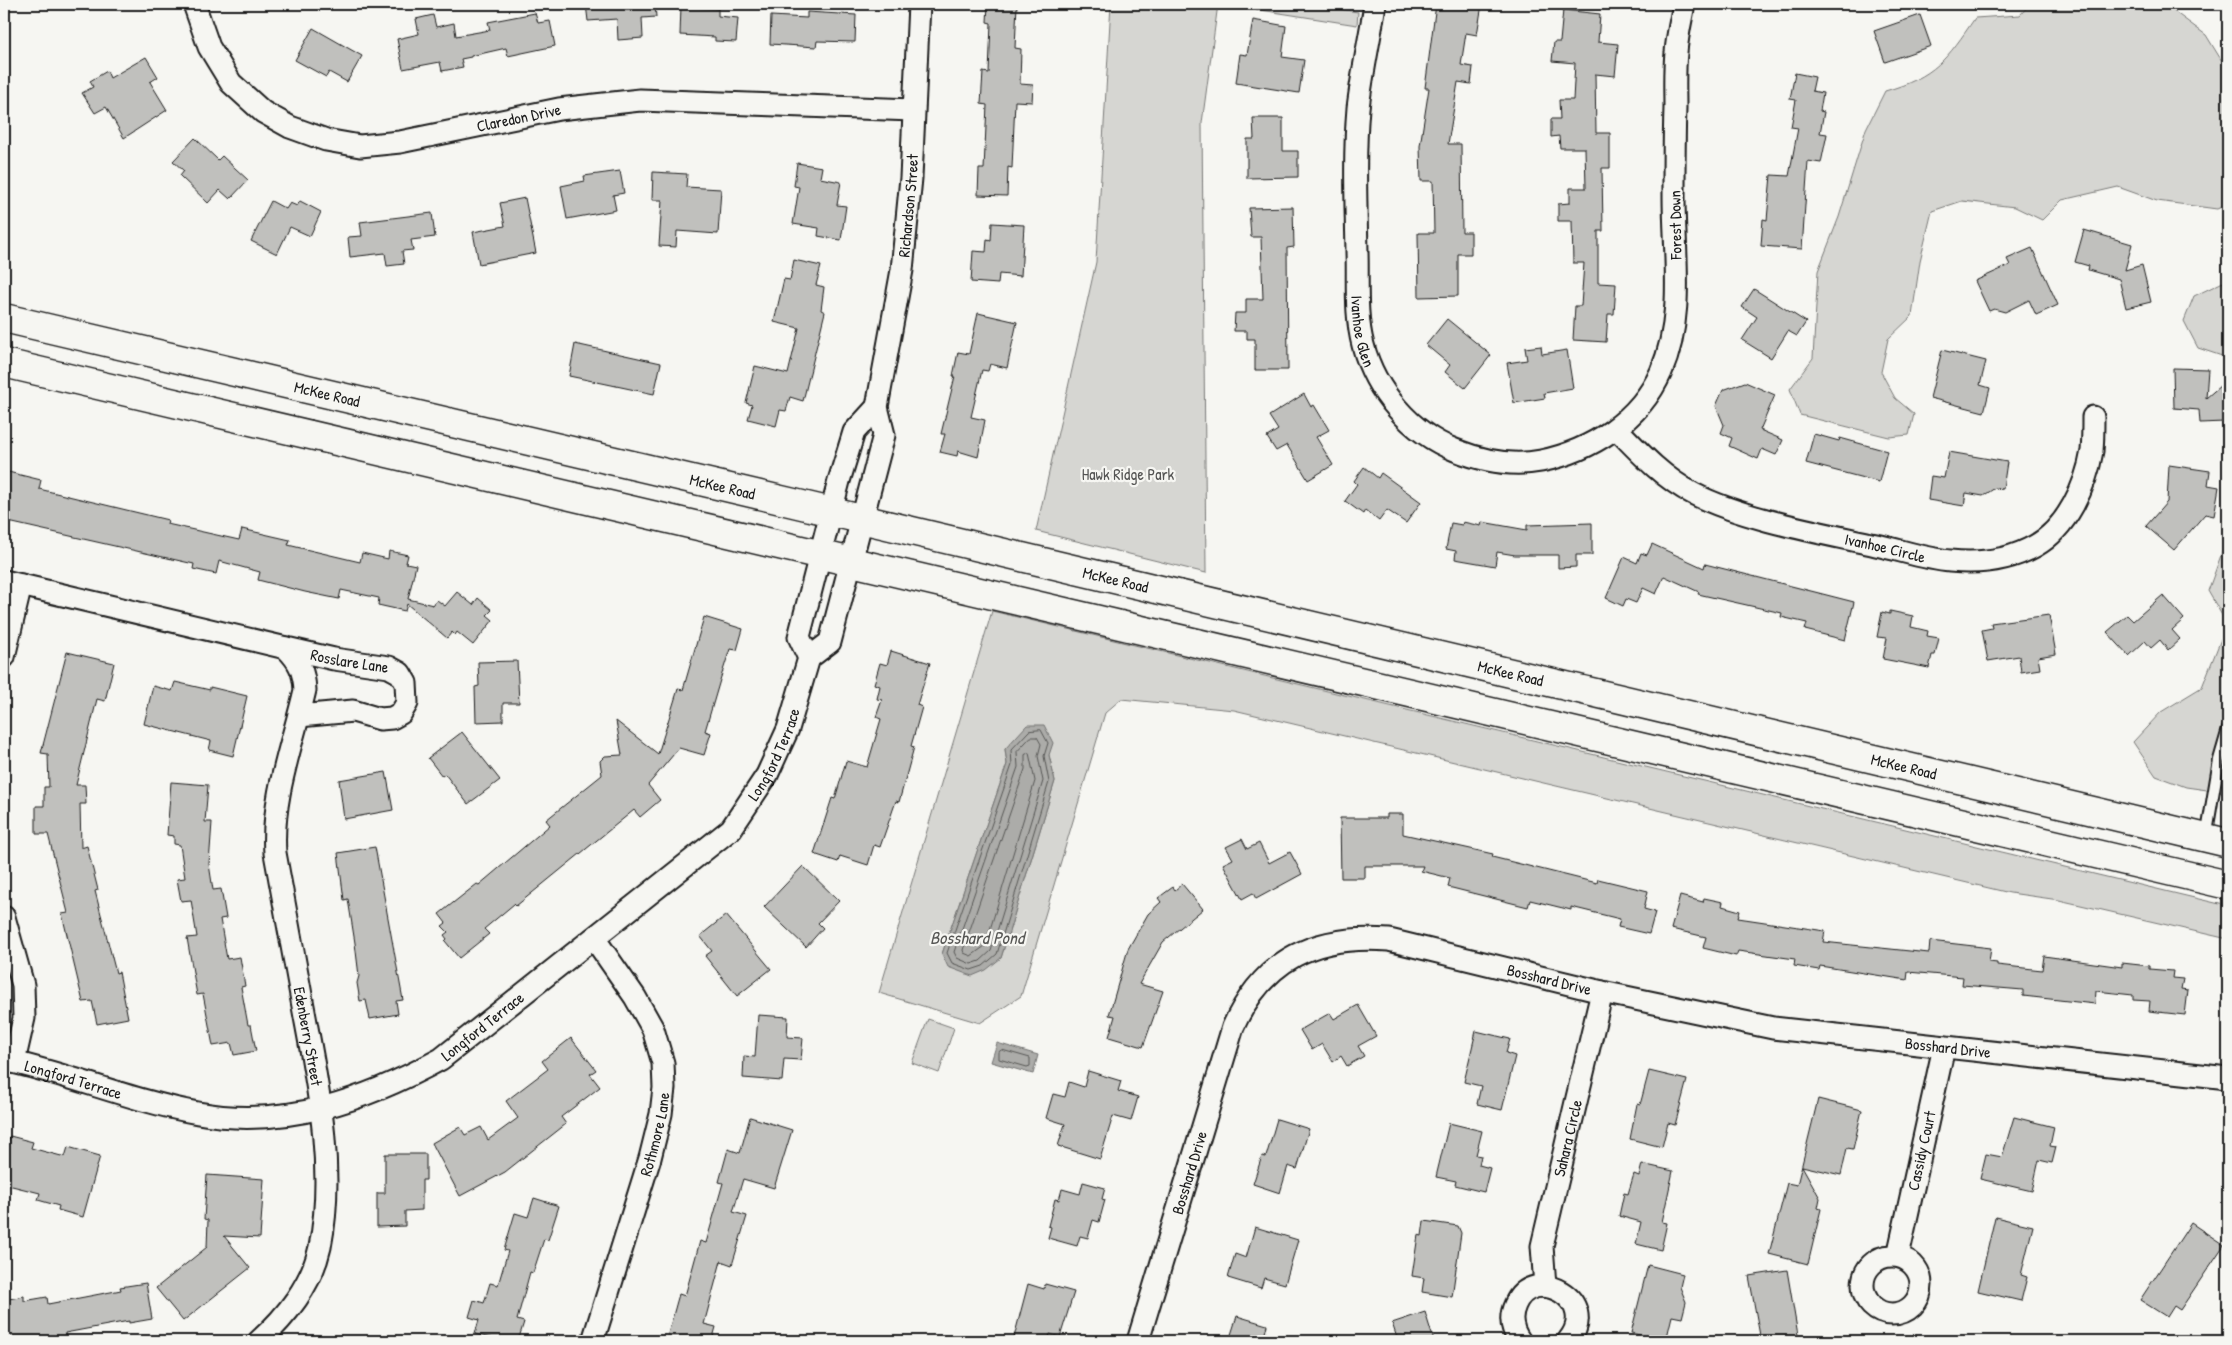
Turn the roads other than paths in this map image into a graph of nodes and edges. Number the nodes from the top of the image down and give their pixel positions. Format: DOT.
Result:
graph roads {
  1 [pos="194,4"];
  2 [pos="919,4"];
  3 [pos="1375,4"];
  4 [pos="1684,4"];
  5 [pos="913,110"];
  6 [pos="4,318"];
  7 [pos="4,363"];
  8 [pos="877,406"];
  9 [pos="2093,417"];
  10 [pos="1617,428"];
  11 [pos="831,512"];
  12 [pos="862,520"];
  13 [pos="819,555"];
  14 [pos="851,562"];
  15 [pos="12,583"];
  16 [pos="286,648"];
  17 [pos="4,657"];
  18 [pos="809,658"];
  19 [pos="299,716"];
  20 [pos="2228,728"];
  21 [pos="2217,840"];
  22 [pos="2228,885"];
  23 [pos="4,917"];
  24 [pos="594,938"];
  25 [pos="1602,992"];
  26 [pos="1944,1047"];
  27 [pos="9,1061"];
  28 [pos="2228,1078"];
  29 [pos="320,1109"];
  30 [pos="1898,1256"];
  31 [pos="1545,1286"];
  32 [pos="259,1341"];
  33 [pos="592,1341"];
  34 [pos="1138,1341"];
  35 [pos="1520,1341"];
  36 [pos="1568,1341"];
  1 -- 5 [label="street, Claredon Drive"];
  2 -- 5 [label="street, Richardson Street"];
  3 -- 10 [label="street, Ivanhoe Glen"];
  4 -- 10 [label="street, Forest Down"];
  5 -- 8 [label="street, Richardson Street"];
  6 -- 11 [label="main road, McKee Road"];
  7 -- 13 [label="main road"];
  8 -- 11 [label="street"];
  8 -- 12 [label="street, Richardson Street"];
  9 -- 10 [label="street, Ivanhoe Circle"];
  11 -- 12 [label="main road, McKee Road"];
  11 -- 13 [label="street"];
  12 -- 14 [label="street, Richardson Street"];
  12 -- 21 [label="main road, McKee Road"];
  13 -- 14 [label="main road"];
  13 -- 18 [label="street"];
  14 -- 18 [label="street"];
  14 -- 22 [label="main road"];
  15 -- 16 [label="street, Rosslare Lane"];
  15 -- 17 [label="street"];
  16 -- 19 [label="street, Rosslare Lane"];
  16 -- 19 [label="street, Rosslare Lane"];
  18 -- 24 [label="street, Longford Terrace"];
  19 -- 29 [label="street, Edenberry Street"];
  20 -- 21 [label="lane"];
  23 -- 27 [label="street"];
  24 -- 29 [label="street, Longford Terrace"];
  24 -- 33 [label="street, Rothmore Lane"];
  25 -- 26 [label="street, Bosshard Drive"];
  25 -- 31 [label="street, Sahara Circle"];
  25 -- 34 [label="street, Bosshard Drive"];
  26 -- 28 [label="street, Bosshard Drive"];
  26 -- 30 [label="street, Cassidy Court"];
  27 -- 29 [label="street, Longford Terrace"];
  29 -- 32 [label="street, Edenberry Street"];
  31 -- 35 [label="street"];
  31 -- 36 [label="street"];
}
